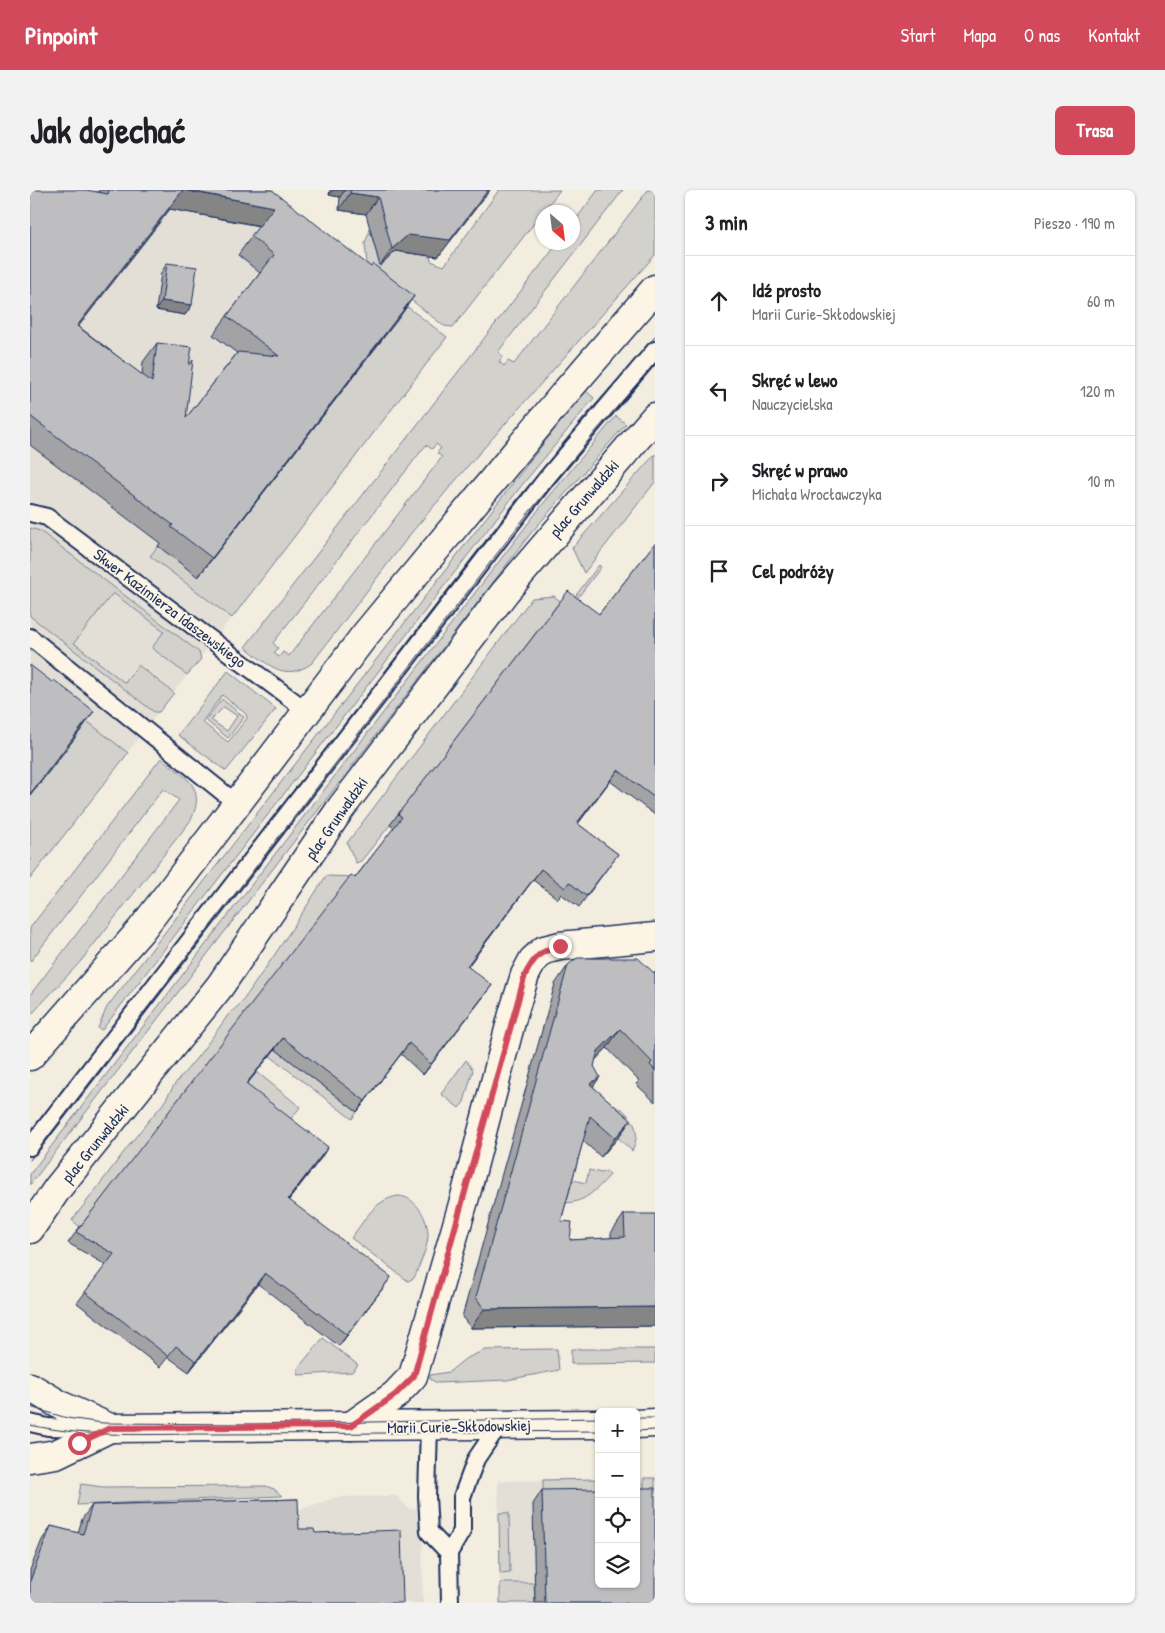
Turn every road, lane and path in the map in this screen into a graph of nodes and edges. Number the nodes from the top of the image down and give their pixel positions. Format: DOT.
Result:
graph roads {
  1 [pos="655,289"];
  2 [pos="655,350"];
  3 [pos="655,416"];
  4 [pos="30,513"];
  5 [pos="30,637"];
  6 [pos="306,710"];
  7 [pos="236,803"];
  8 [pos="655,936"];
  9 [pos="30,1056"];
  10 [pos="30,1147"];
  11 [pos="30,1229"];
  12 [pos="30,1387"];
  13 [pos="30,1423"];
  14 [pos="595,1424"];
  15 [pos="640,1424"];
  16 [pos="655,1424"];
  17 [pos="499,1425"];
  18 [pos="351,1426"];
  19 [pos="429,1427"];
  20 [pos="110,1428"];
  21 [pos="30,1458"];
  22 [pos="449,1553"];
  23 [pos="450,1603"];
  1 -- 6 [label="main road"];
  2 -- 10 [label="lane"];
  3 -- 11 [label="main road, plac Grunwaldzki"];
  4 -- 6 [label="lane, Skwer Kazimierza Idaszewskiego"];
  5 -- 7 [label="lane"];
  6 -- 7 [label="main road"];
  7 -- 9 [label="main road"];
  8 -- 18 [label="main road"];
  12 -- 20 [label="main road, Marii Curie-Skłodowskiej"];
  13 -- 20 [label="lane"];
  14 -- 17 [label="main road, Marii Curie-Skłodowskiej"];
  15 -- 16 [label="main road"];
  17 -- 19 [label="main road, Marii Curie-Skłodowskiej"];
  17 -- 22 [label="lane"];
  18 -- 19 [label="main road, Marii Curie-Skłodowskiej"];
  18 -- 20 [label="main road, Marii Curie-Skłodowskiej"];
  19 -- 22 [label="lane"];
  20 -- 21 [label="main road, Marii Curie-Skłodowskiej"];
  22 -- 23 [label="lane"];
}
